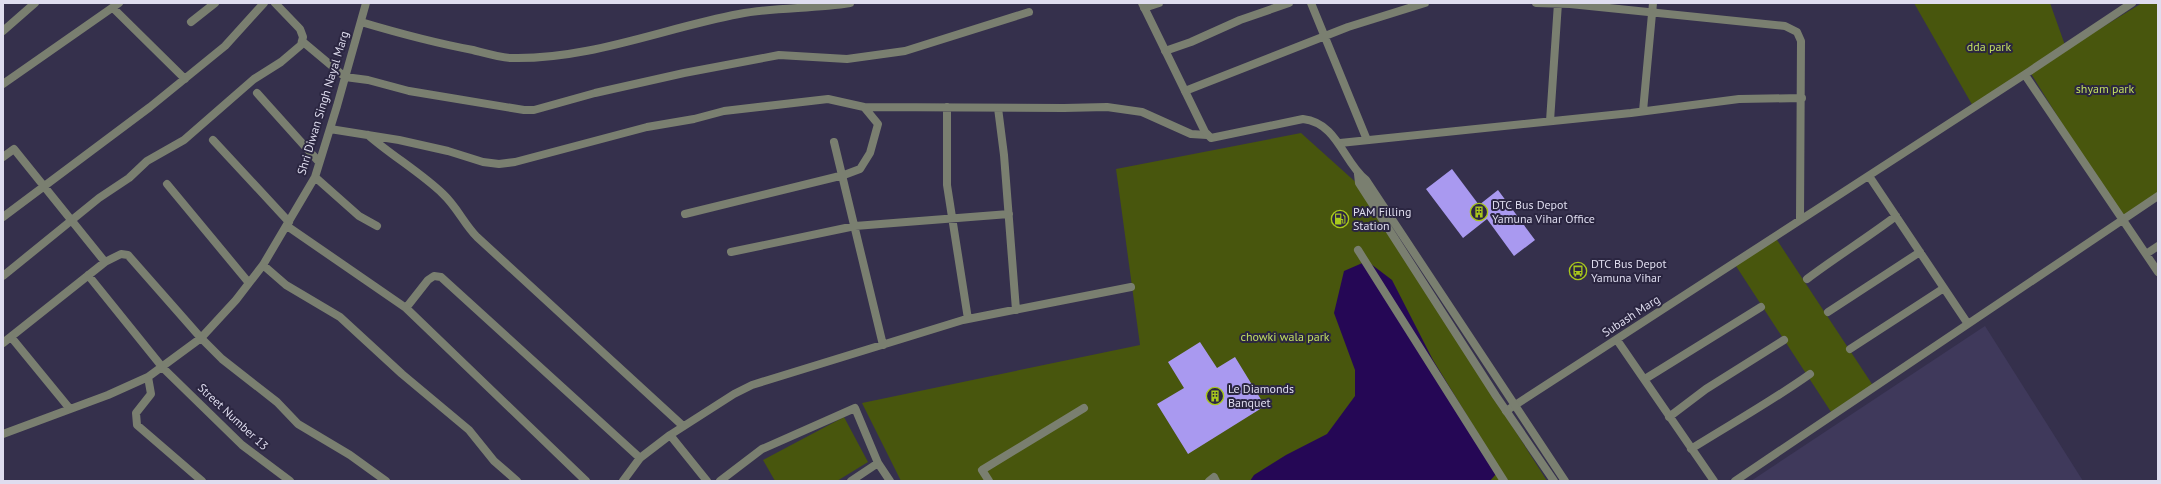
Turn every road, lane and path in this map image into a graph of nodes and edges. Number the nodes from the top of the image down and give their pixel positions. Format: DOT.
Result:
graph roads {
  1 [pos="36,3"];
  2 [pos="120,3"];
  3 [pos="215,3"];
  4 [pos="264,3"];
  5 [pos="275,3"];
  6 [pos="366,3"];
  7 [pos="850,3"];
  8 [pos="1159,3"];
  9 [pos="1290,3"];
  10 [pos="1310,3"];
  11 [pos="1425,3"];
  12 [pos="1536,3"];
  13 [pos="1653,3"];
  14 [pos="2132,3"];
  15 [pos="1558,4"];
  16 [pos="1143,5"];
  17 [pos="113,8"];
  18 [pos="1029,12"];
  19 [pos="1651,12"];
  20 [pos="192,22"];
  21 [pos="361,22"];
  22 [pos="3,31"];
  23 [pos="1324,36"];
  24 [pos="302,41"];
  25 [pos="1165,51"];
  26 [pos="2025,75"];
  27 [pos="345,77"];
  28 [pos="185,79"];
  29 [pos="3,84"];
  30 [pos="1185,91"];
  31 [pos="257,93"];
  32 [pos="1802,98"];
  33 [pos="864,107"];
  34 [pos="947,107"];
  35 [pos="998,108"];
  36 [pos="1643,111"];
  37 [pos="1550,121"];
  38 [pos="330,129"];
  39 [pos="368,135"];
  40 [pos="1207,135"];
  41 [pos="213,140"];
  42 [pos="1367,140"];
  43 [pos="834,142"];
  44 [pos="1340,143"];
  45 [pos="3,157"];
  46 [pos="319,162"];
  47 [pos="1358,174"];
  48 [pos="844,175"];
  49 [pos="1869,176"];
  50 [pos="315,177"];
  51 [pos="167,184"];
  52 [pos="44,186"];
  53 [pos="2158,196"];
  54 [pos="685,214"];
  55 [pos="1008,214"];
  56 [pos="1896,216"];
  57 [pos="3,217"];
  58 [pos="952,218"];
  59 [pos="1800,219"];
  60 [pos="71,220"];
  61 [pos="2122,220"];
  62 [pos="288,224"];
  63 [pos="377,226"];
  64 [pos="855,226"];
  65 [pos="2158,246"];
  66 [pos="1358,250"];
  67 [pos="731,252"];
  68 [pos="1920,252"];
  69 [pos="2146,254"];
  70 [pos="105,262"];
  71 [pos="263,265"];
  72 [pos="2158,272"];
  73 [pos="88,275"];
  74 [pos="3,276"];
  75 [pos="1807,279"];
  76 [pos="249,283"];
  77 [pos="1131,286"];
  78 [pos="1944,288"];
  79 [pos="1761,307"];
  80 [pos="406,308"];
  81 [pos="1016,310"];
  82 [pos="1828,312"];
  83 [pos="968,319"];
  84 [pos="1968,324"];
  85 [pos="11,337"];
  86 [pos="201,338"];
  87 [pos="1617,340"];
  88 [pos="1784,340"];
  89 [pos="3,343"];
  90 [pos="883,345"];
  91 [pos="1850,348"];
  92 [pos="163,368"];
  93 [pos="1810,374"];
  94 [pos="148,377"];
  95 [pos="1645,380"];
  96 [pos="1514,406"];
  97 [pos="1084,408"];
  98 [pos="70,409"];
  99 [pos="1506,411"];
  100 [pos="1669,417"];
  101 [pos="683,426"];
  102 [pos="3,434"];
  103 [pos="670,435"];
  104 [pos="1691,449"];
  105 [pos="640,458"];
  106 [pos="878,463"];
  107 [pos="202,481"];
  108 [pos="290,481"];
  109 [pos="386,481"];
  110 [pos="517,481"];
  111 [pos="586,481"];
  112 [pos="623,481"];
  113 [pos="707,481"];
  114 [pos="720,481"];
  115 [pos="851,481"];
  116 [pos="890,481"];
  117 [pos="989,481"];
  118 [pos="1208,481"];
  119 [pos="1216,481"];
  120 [pos="1504,481"];
  121 [pos="1554,481"];
  122 [pos="1565,481"];
  123 [pos="1714,481"];
  124 [pos="1735,481"];
  1 -- 22 [label="street"];
  2 -- 17 [label="street"];
  3 -- 20 [label="street"];
  4 -- 28 [label="street"];
  5 -- 24 [label="street"];
  6 -- 21 [label="street, Shri Diwan Singh Nayal Marg"];
  7 -- 21 [label="street"];
  8 -- 16 [label="street"];
  9 -- 25 [label="street"];
  10 -- 23 [label="street"];
  11 -- 23 [label="street"];
  12 -- 15 [label="street"];
  13 -- 19 [label="street"];
  14 -- 26 [label="street, Subash Marg"];
  15 -- 19 [label="street"];
  15 -- 37 [label="street"];
  16 -- 25 [label="street"];
  17 -- 28 [label="street"];
  17 -- 29 [label="street"];
  18 -- 27 [label="street"];
  19 -- 32 [label="street"];
  19 -- 36 [label="street"];
  21 -- 27 [label="street, Shri Diwan Singh Nayal Marg"];
  23 -- 30 [label="street"];
  23 -- 42 [label="street"];
  24 -- 27 [label="street"];
  24 -- 60 [label="street"];
  25 -- 30 [label="street"];
  26 -- 49 [label="street, Subash Marg"];
  26 -- 61 [label="street"];
  27 -- 38 [label="street, Shri Diwan Singh Nayal Marg"];
  28 -- 52 [label="street"];
  30 -- 40 [label="street"];
  31 -- 46 [label="street"];
  32 -- 36 [label="street"];
  32 -- 59 [label="street"];
  33 -- 34 [label="street"];
  33 -- 39 [label="street"];
  33 -- 48 [label="street"];
  34 -- 35 [label="street"];
  34 -- 58 [label="street"];
  35 -- 40 [label="street"];
  35 -- 55 [label="street"];
  36 -- 37 [label="street"];
  37 -- 42 [label="street"];
  38 -- 39 [label="street"];
  38 -- 46 [label="street, Shri Diwan Singh Nayal Marg"];
  39 -- 101 [label="street"];
  40 -- 44 [label="street"];
  41 -- 62 [label="street"];
  42 -- 44 [label="street"];
  43 -- 48 [label="street"];
  44 -- 47 [label="street"];
  45 -- 52 [label="street"];
  46 -- 50 [label="street, Shri Diwan Singh Nayal Marg"];
  47 -- 96 [label="street"];
  47 -- 99 [label="street"];
  48 -- 54 [label="street"];
  48 -- 64 [label="street"];
  49 -- 56 [label="street"];
  49 -- 59 [label="street, Subash Marg"];
  50 -- 62 [label="street, Shri Diwan Singh Nayal Marg"];
  50 -- 63 [label="street"];
  51 -- 76 [label="street"];
  52 -- 57 [label="street"];
  52 -- 60 [label="street"];
  53 -- 61 [label="street"];
  55 -- 58 [label="street"];
  55 -- 81 [label="street"];
  56 -- 68 [label="street"];
  56 -- 75 [label="street"];
  58 -- 64 [label="street"];
  58 -- 83 [label="street"];
  59 -- 87 [label="street, Subash Marg"];
  60 -- 70 [label="street"];
  60 -- 74 [label="street"];
  61 -- 69 [label="street"];
  61 -- 84 [label="street"];
  62 -- 71 [label="street, Shri Diwan Singh Nayal Marg"];
  62 -- 80 [label="street"];
  64 -- 67 [label="street"];
  64 -- 90 [label="street"];
  65 -- 69 [label="street"];
  66 -- 120 [label="street"];
  68 -- 78 [label="street"];
  68 -- 82 [label="street"];
  69 -- 72 [label="street"];
  70 -- 73 [label="street"];
  70 -- 86 [label="street"];
  71 -- 76 [label="street, Shri Diwan Singh Nayal Marg"];
  71 -- 110 [label="street"];
  73 -- 85 [label="street"];
  73 -- 92 [label="street, Street Number 13"];
  76 -- 86 [label="street, Shri Diwan Singh Nayal Marg"];
  77 -- 81 [label="street"];
  78 -- 84 [label="street"];
  78 -- 91 [label="street"];
  79 -- 95 [label="street"];
  80 -- 105 [label="street"];
  80 -- 111 [label="street"];
  81 -- 83 [label="street"];
  83 -- 90 [label="street"];
  84 -- 124 [label="street"];
  85 -- 89 [label="street"];
  85 -- 98 [label="street"];
  86 -- 92 [label="street, Shri Diwan Singh Nayal Marg"];
  86 -- 109 [label="street"];
  87 -- 95 [label="street"];
  87 -- 96 [label="street, Subash Marg"];
  88 -- 100 [label="street"];
  90 -- 101 [label="street"];
  92 -- 94 [label="street, Shri Diwan Singh Nayal Marg"];
  92 -- 108 [label="street, Street Number 13"];
  93 -- 104 [label="street"];
  94 -- 98 [label="street, Shri Diwan Singh Nayal Marg"];
  94 -- 107 [label="street"];
  95 -- 100 [label="street"];
  96 -- 99 [label="street, Subash Marg"];
  96 -- 122 [label="street"];
  97 -- 117 [label="street"];
  98 -- 102 [label="street, Shri Diwan Singh Nayal Marg"];
  99 -- 121 [label="street"];
  100 -- 104 [label="street"];
  101 -- 103 [label="street"];
  103 -- 105 [label="street"];
  103 -- 113 [label="street"];
  104 -- 123 [label="street"];
  105 -- 112 [label="street"];
  106 -- 114 [label="street"];
  106 -- 115 [label="street"];
  106 -- 116 [label="street"];
  118 -- 119 [label="street"];
}
